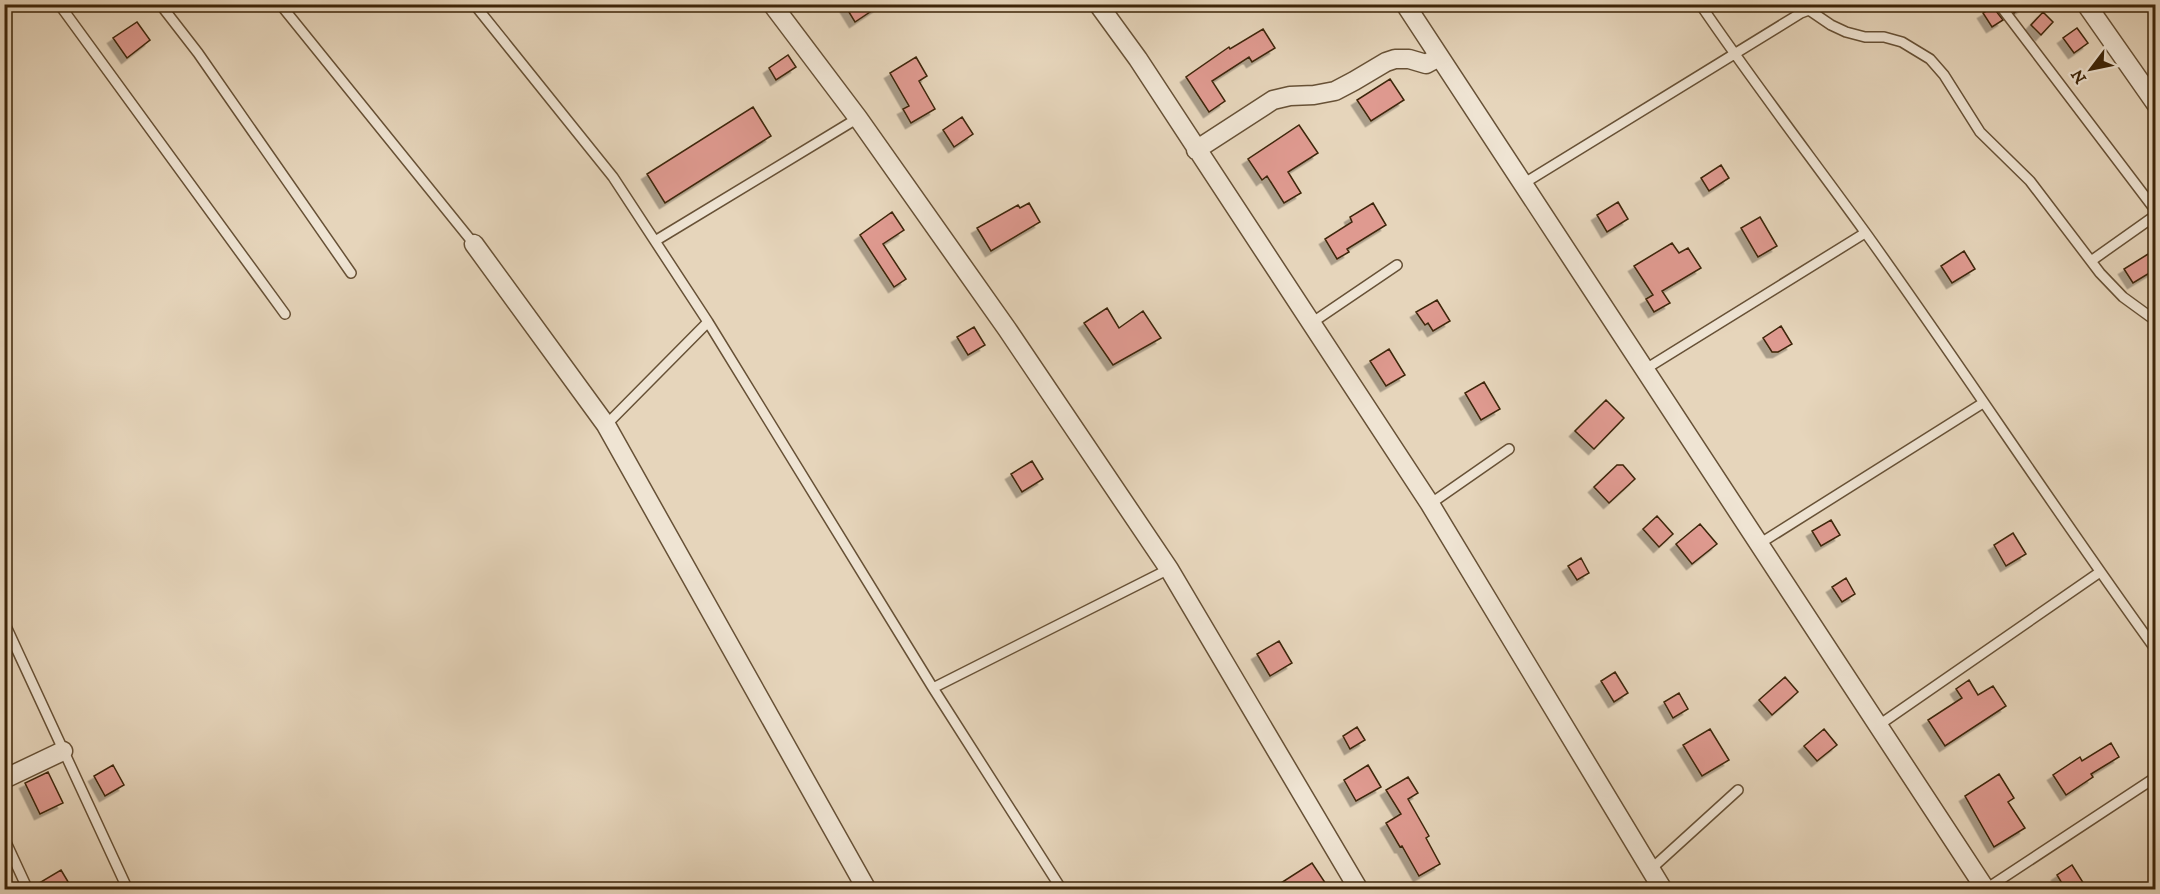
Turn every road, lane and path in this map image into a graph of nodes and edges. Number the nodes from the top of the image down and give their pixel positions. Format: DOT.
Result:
graph roads {
  1 [pos="59,4"];
  2 [pos="160,4"];
  3 [pos="280,4"];
  4 [pos="474,4"];
  5 [pos="772,4"];
  6 [pos="1098,4"];
  7 [pos="1700,4"];
  8 [pos="1999,4"];
  9 [pos="2086,4"];
  10 [pos="1411,8"];
  11 [pos="1734,55"];
  12 [pos="1439,57"];
  13 [pos="2153,94"];
  14 [pos="858,118"];
  15 [pos="1196,150"];
  16 [pos="1523,184"];
  17 [pos="2156,213"];
  18 [pos="1865,233"];
  19 [pos="655,241"];
  20 [pos="474,244"];
  21 [pos="2091,261"];
  22 [pos="1397,265"];
  23 [pos="351,273"];
  24 [pos="285,315"];
  25 [pos="2156,321"];
  26 [pos="708,322"];
  27 [pos="1310,324"];
  28 [pos="1644,370"];
  29 [pos="1983,403"];
  30 [pos="606,425"];
  31 [pos="1509,448"];
  32 [pos="1430,504"];
  33 [pos="1759,544"];
  34 [pos="1169,569"];
  35 [pos="2100,572"];
  36 [pos="4,622"];
  37 [pos="2156,650"];
  38 [pos="933,688"];
  39 [pos="1880,725"];
  40 [pos="63,751"];
  41 [pos="2156,777"];
  42 [pos="4,779"];
  43 [pos="1738,790"];
  44 [pos="4,838"];
  45 [pos="1650,870"];
  46 [pos="1986,889"];
  47 [pos="28,890"];
  48 [pos="128,890"];
  49 [pos="867,890"];
  50 [pos="1062,890"];
  51 [pos="1359,890"];
  52 [pos="1663,890"];
  1 -- 24 [label="lane"];
  2 -- 23 [label="lane"];
  3 -- 20 [label="lane"];
  4 -- 19 [label="lane"];
  5 -- 14 [label="street"];
  6 -- 15 [label="street"];
  7 -- 11 [label="lane"];
  8 -- 17 [label="lane"];
  9 -- 13 [label="street"];
  10 -- 12 [label="street"];
  11 -- 16 [label="lane"];
  11 -- 18 [label="lane"];
  11 -- 21 [label="lane"];
  12 -- 15 [label="street"];
  12 -- 16 [label="street"];
  14 -- 19 [label="lane"];
  14 -- 34 [label="street"];
  15 -- 27 [label="street"];
  16 -- 28 [label="street"];
  17 -- 21 [label="lane"];
  18 -- 28 [label="lane"];
  18 -- 29 [label="lane"];
  19 -- 26 [label="lane"];
  20 -- 30 [label="street"];
  21 -- 25 [label="lane"];
  22 -- 27 [label="lane"];
  26 -- 30 [label="lane"];
  26 -- 38 [label="lane"];
  27 -- 32 [label="street"];
  28 -- 33 [label="street"];
  29 -- 33 [label="lane"];
  29 -- 35 [label="lane"];
  30 -- 49 [label="street"];
  31 -- 32 [label="lane"];
  32 -- 45 [label="street"];
  33 -- 39 [label="street"];
  34 -- 38 [label="lane"];
  34 -- 51 [label="street"];
  35 -- 37 [label="lane"];
  35 -- 39 [label="lane"];
  36 -- 40 [label="lane"];
  38 -- 50 [label="lane"];
  39 -- 46 [label="street"];
  40 -- 42 [label="street"];
  40 -- 48 [label="lane"];
  41 -- 46 [label="lane"];
  43 -- 45 [label="lane"];
  44 -- 47 [label="lane"];
  45 -- 52 [label="street"];
}
